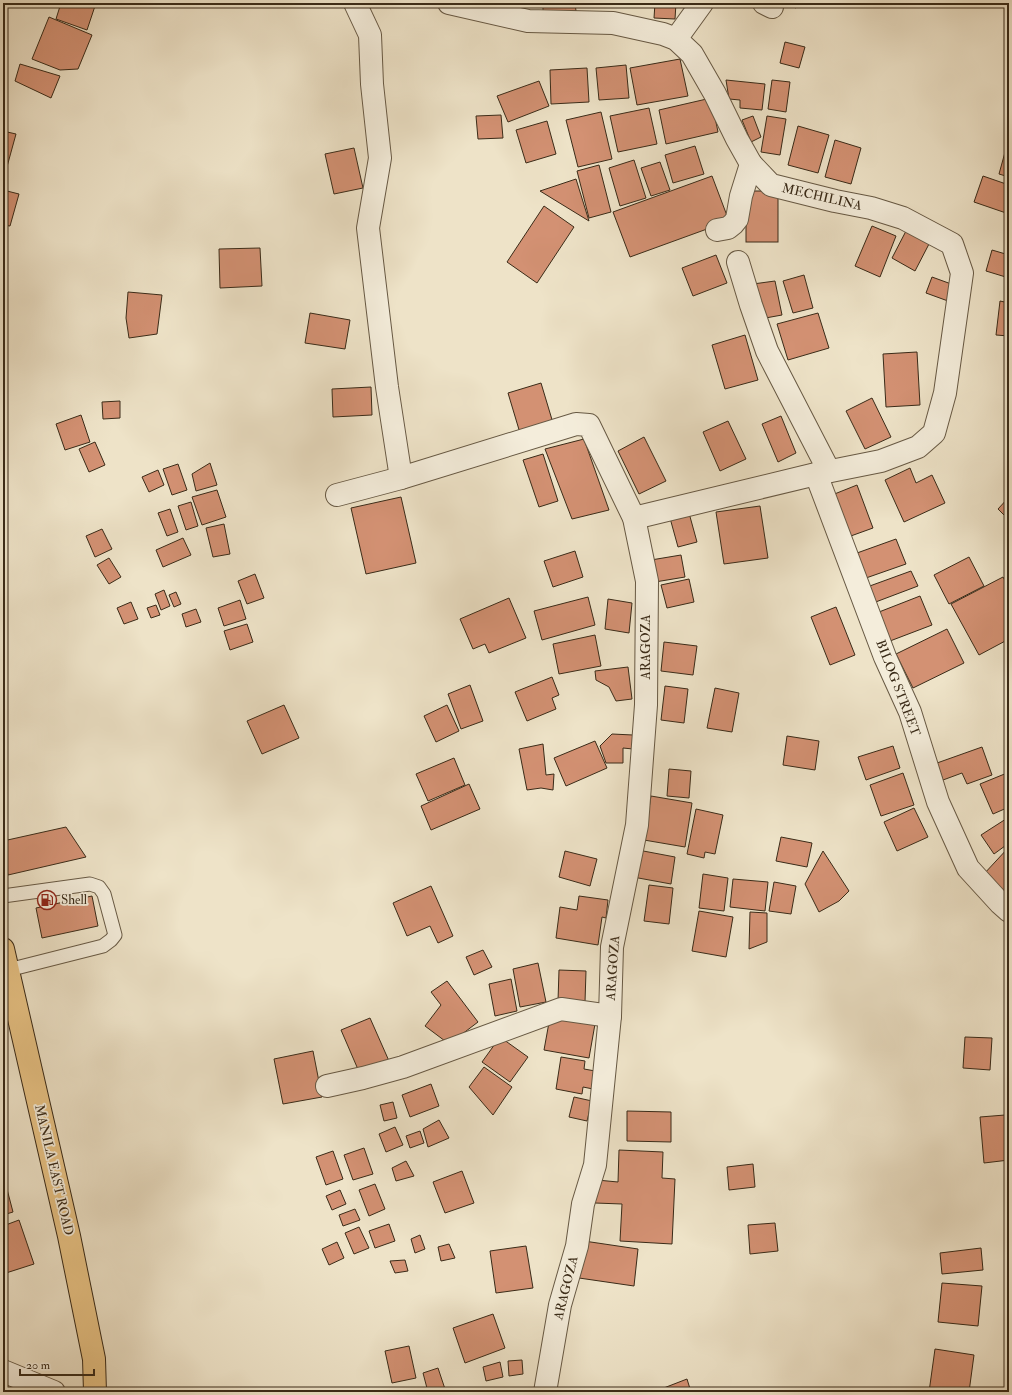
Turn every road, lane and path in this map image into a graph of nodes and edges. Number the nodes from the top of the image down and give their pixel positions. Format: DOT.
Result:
graph roads {
  1 [pos="355,3"];
  2 [pos="449,3"];
  3 [pos="702,3"];
  4 [pos="676,40"];
  5 [pos="751,164"];
  6 [pos="717,230"];
  7 [pos="738,262"];
  8 [pos="823,473"];
  9 [pos="401,478"];
  10 [pos="337,495"];
  11 [pos="634,518"];
  12 [pos="3,896"];
  13 [pos="1009,911"];
  14 [pos="3,949"];
  15 [pos="8,970"];
  16 [pos="610,1016"];
  17 [pos="327,1086"];
  18 [pos="3,1371"];
  19 [pos="54,1392"];
  20 [pos="95,1392"];
  21 [pos="545,1392"];
  1 -- 9 [label="street"];
  2 -- 4 [label="street, MECHILINA"];
  3 -- 4 [label="street"];
  4 -- 5 [label="street, MECHILINA"];
  5 -- 6 [label="street"];
  5 -- 8 [label="street, MECHILINA"];
  7 -- 8 [label="street, BILOG STREET"];
  8 -- 11 [label="street, MECHILINA"];
  8 -- 13 [label="street, BILOG STREET"];
  9 -- 10 [label="street"];
  9 -- 11 [label="street, ARAGOZA"];
  11 -- 16 [label="street, ARAGOZA"];
  12 -- 15 [label="lane"];
  14 -- 15 [label="main road, MANILA EAST ROAD"];
  15 -- 20 [label="main road, MANILA EAST ROAD"];
  16 -- 17 [label="street"];
  16 -- 21 [label="street, ARAGOZA"];
  18 -- 19 [label="street"];
}
